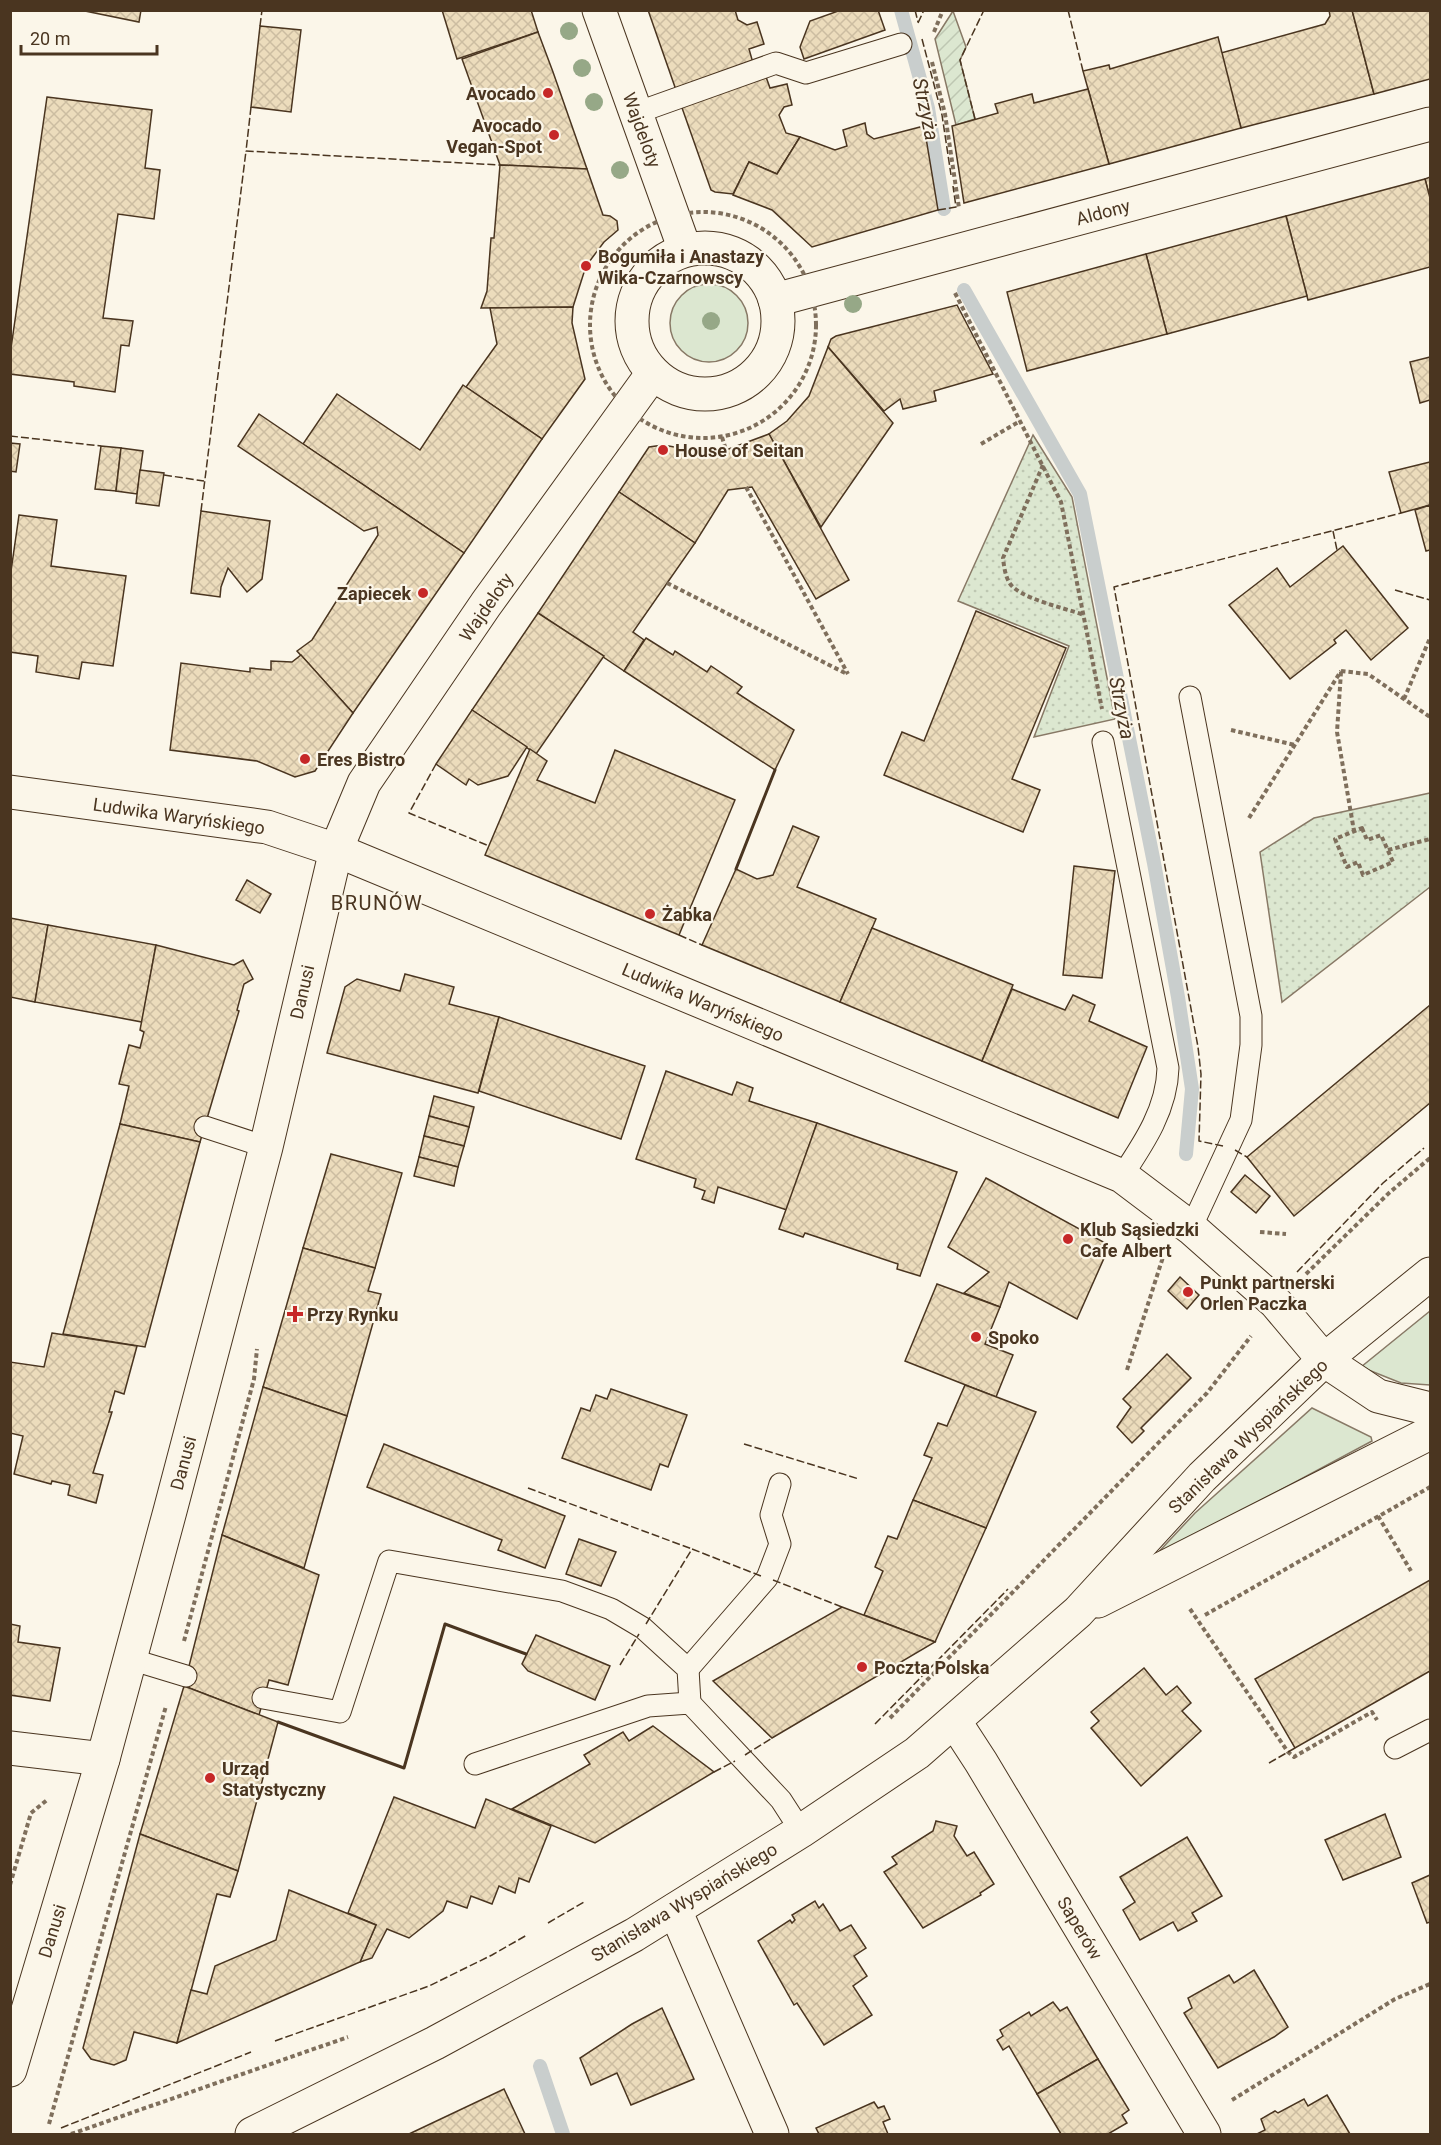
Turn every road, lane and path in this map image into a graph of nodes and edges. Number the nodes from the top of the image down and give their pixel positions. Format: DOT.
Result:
graph roads {
  1 [pos="599,10"];
  2 [pos="943,10"];
  3 [pos="931,40"];
  4 [pos="901,44"];
  5 [pos="931,58"];
  6 [pos="636,113"];
  7 [pos="1431,124"];
  8 [pos="958,205"];
  9 [pos="680,235"];
  10 [pos="807,291"];
  11 [pos="955,291"];
  12 [pos="775,300"];
  13 [pos="653,373"];
  14 [pos="629,407"];
  15 [pos="1020,421"];
  16 [pos="722,437"];
  17 [pos="981,444"];
  18 [pos="726,450"];
  19 [pos="1043,465"];
  20 [pos="746,488"];
  21 [pos="667,583"];
  22 [pos="1084,615"];
  23 [pos="1431,638"];
  24 [pos="1341,671"];
  25 [pos="1190,697"];
  26 [pos="1404,699"];
  27 [pos="1431,717"];
  28 [pos="1196,722"];
  29 [pos="1103,742"];
  30 [pos="1295,745"];
  31 [pos="10,792"];
  32 [pos="1246,823"];
  33 [pos="1354,831"];
  34 [pos="1431,839"];
  35 [pos="336,850"];
  36 [pos="1388,850"];
  37 [pos="205,1127"];
  38 [pos="266,1146"];
  39 [pos="1431,1158"];
  40 [pos="1122,1176"];
  41 [pos="1191,1228"];
  42 [pos="1163,1256"];
  43 [pos="1431,1274"];
  44 [pos="1276,1303"];
  45 [pos="1324,1360"];
  46 [pos="1127,1370"];
  47 [pos="1431,1409"];
  48 [pos="1431,1433"];
  49 [pos="780,1485"];
  50 [pos="1431,1487"];
  51 [pos="1378,1516"];
  52 [pos="1411,1571"];
  53 [pos="1190,1609"];
  54 [pos="1078,1612"];
  55 [pos="1205,1615"];
  56 [pos="130,1659"];
  57 [pos="688,1669"];
  58 [pos="186,1676"];
  59 [pos="263,1698"];
  60 [pos="690,1703"];
  61 [pos="888,1721"];
  62 [pos="955,1722"];
  63 [pos="1431,1730"];
  64 [pos="10,1748"];
  65 [pos="1395,1748"];
  66 [pos="103,1759"];
  67 [pos="475,1764"];
  68 [pos="801,1831"];
  69 [pos="675,1910"];
  70 [pos="1431,1984"];
  71 [pos="355,2034"];
  72 [pos="10,2070"];
  73 [pos="1231,2101"];
  74 [pos="71,2134"];
  75 [pos="252,2134"];
  76 [pos="772,2134"];
  77 [pos="1204,2134"];
  1 -- 6 [label="street, Wajdeloty"];
  2 -- 3 [label="path"];
  4 -- 6 [label="lane"];
  5 -- 8 [label="path"];
  6 -- 9 [label="street, Wajdeloty"];
  7 -- 10 [label="street, Aldony"];
  9 -- 10 [label="path"];
  9 -- 12 [label="street"];
  9 -- 13 [label="street"];
  9 -- 14 [label="path"];
  10 -- 12 [label="street, Aldony"];
  10 -- 16 [label="path"];
  11 -- 15 [label="path"];
  12 -- 13 [label="street"];
  13 -- 14 [label="street, Wajdeloty"];
  14 -- 16 [label="path"];
  14 -- 35 [label="street, Wajdeloty"];
  15 -- 17 [label="path"];
  15 -- 19 [label="path"];
  16 -- 18 [label="path"];
  19 -- 22 [label="path"];
  19 -- 22 [label="path"];
  20 -- 21 [label="path"];
  22 -- 29 [label="path"];
  23 -- 26 [label="path"];
  24 -- 26 [label="path"];
  24 -- 30 [label="path"];
  24 -- 33 [label="path"];
  25 -- 28 [label="lane"];
  26 -- 27 [label="path"];
  28 -- 30 [label="path"];
  28 -- 41 [label="lane"];
  29 -- 40 [label="lane"];
  30 -- 32 [label="path"];
  31 -- 35 [label="street, Ludwika Waryńskiego"];
  33 -- 36 [label="path"];
  33 -- 36 [label="path"];
  34 -- 36 [label="path"];
  35 -- 38 [label="street, Danusi"];
  35 -- 40 [label="street, Ludwika Waryńskiego"];
  37 -- 38 [label="lane"];
  38 -- 56 [label="street, Danusi"];
  39 -- 44 [label="path"];
  40 -- 41 [label="street, Ludwika Waryńskiego"];
  41 -- 44 [label="street, Ludwika Waryńskiego"];
  42 -- 46 [label="path"];
  43 -- 45 [label="street, Stanisława Wyspiańskiego"];
  44 -- 45 [label="street, Ludwika Waryńskiego"];
  44 -- 61 [label="path"];
  45 -- 47 [label="street, Ludwika Waryńskiego"];
  45 -- 54 [label="street, Stanisława Wyspiańskiego"];
  48 -- 54 [label="street, Stanisława Wyspiańskiego"];
  49 -- 57 [label="lane"];
  50 -- 51 [label="path"];
  51 -- 52 [label="path"];
  51 -- 55 [label="path"];
  53 -- 65 [label="path"];
  54 -- 62 [label="street, Stanisława Wyspiańskiego"];
  56 -- 58 [label="lane"];
  56 -- 66 [label="street, Danusi"];
  57 -- 59 [label="lane"];
  57 -- 60 [label="lane"];
  60 -- 67 [label="lane"];
  60 -- 68 [label="lane"];
  62 -- 68 [label="street, Stanisława Wyspiańskiego"];
  62 -- 77 [label="street, Saperów"];
  63 -- 65 [label="lane"];
  64 -- 66 [label="street"];
  66 -- 72 [label="street, Danusi"];
  68 -- 69 [label="street, Stanisława Wyspiańskiego"];
  69 -- 75 [label="street, Stanisława Wyspiańskiego"];
  69 -- 76 [label="street"];
  70 -- 73 [label="path"];
  71 -- 74 [label="path"];
}
